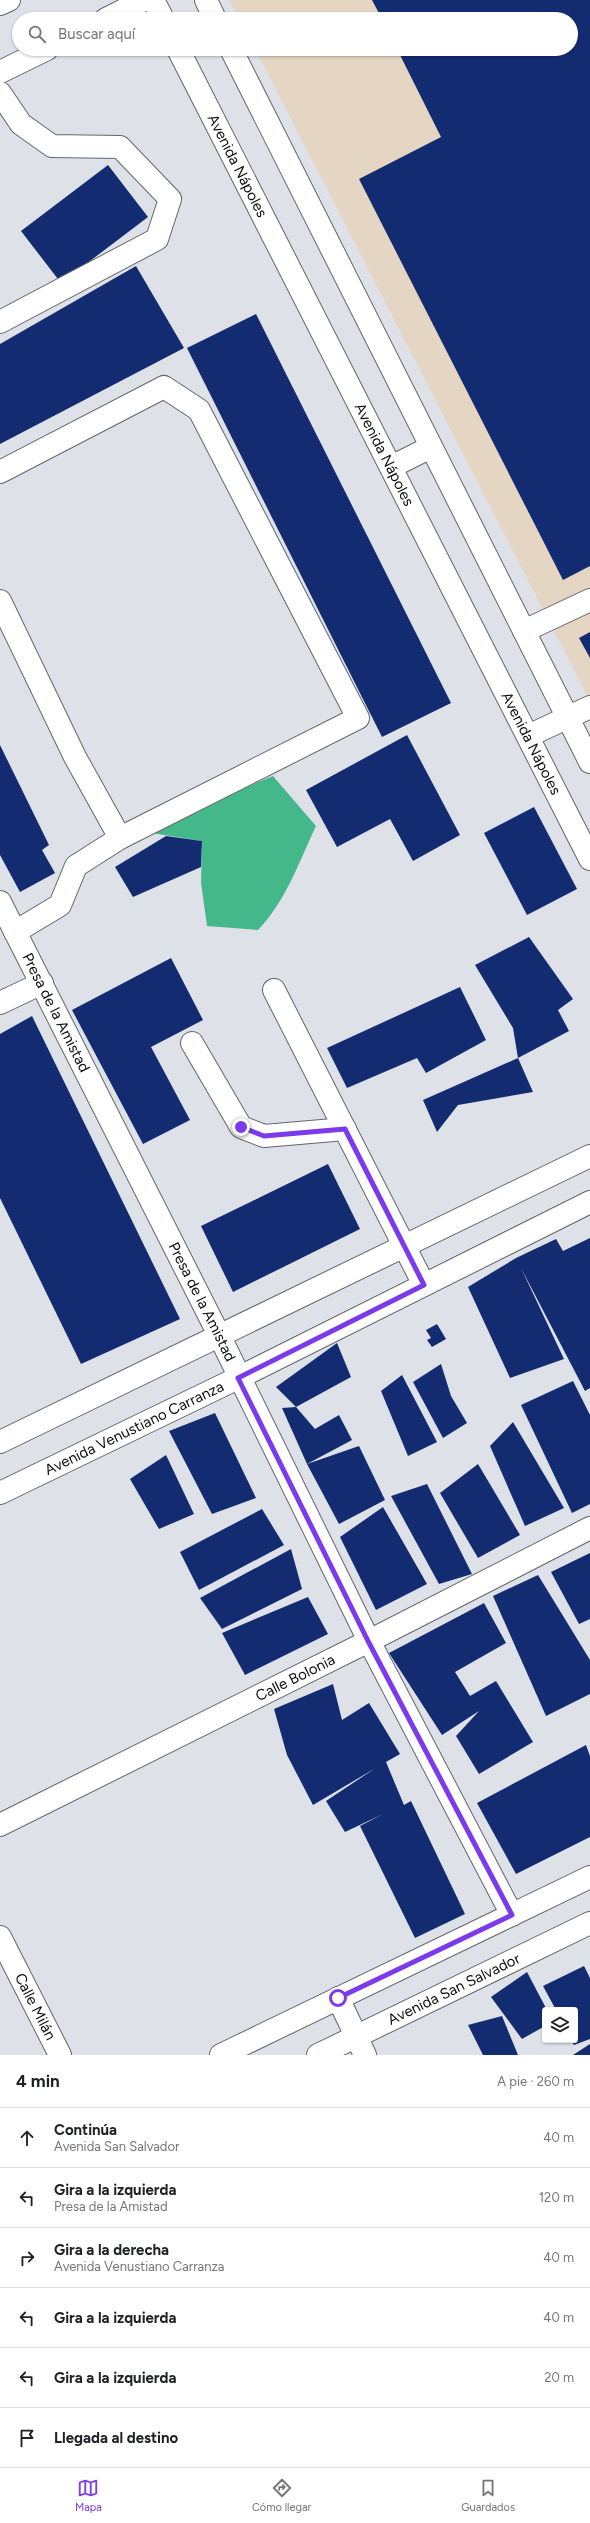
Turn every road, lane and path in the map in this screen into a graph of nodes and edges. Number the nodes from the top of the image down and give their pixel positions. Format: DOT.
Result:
graph roads {
  1 [pos="8,0"];
  2 [pos="144,0"];
  3 [pos="153,0"];
  4 [pos="206,0"];
  5 [pos="0,4"];
  6 [pos="120,12"];
  7 [pos="159,12"];
  8 [pos="212,12"];
  9 [pos="32,56"];
  10 [pos="182,56"];
  11 [pos="235,56"];
  12 [pos="0,72"];
  13 [pos="0,93"];
  14 [pos="0,322"];
  15 [pos="431,447"];
  16 [pos="391,467"];
  17 [pos="0,472"];
  18 [pos="590,600"];
  19 [pos="0,601"];
  20 [pos="524,631"];
  21 [pos="590,707"];
  22 [pos="568,718"];
  23 [pos="528,736"];
  24 [pos="590,762"];
  25 [pos="120,838"];
  26 [pos="590,859"];
  27 [pos="0,902"];
  28 [pos="15,932"];
  29 [pos="42,983"];
  30 [pos="274,990"];
  31 [pos="0,1003"];
  32 [pos="192,1043"];
  33 [pos="345,1129"];
  34 [pos="590,1156"];
  35 [pos="590,1202"];
  36 [pos="405,1246"];
  37 [pos="424,1285"];
  38 [pos="219,1335"];
  39 [pos="238,1378"];
  40 [pos="0,1442"];
  41 [pos="0,1493"];
  42 [pos="590,1528"];
  43 [pos="368,1641"];
  44 [pos="0,1825"];
  45 [pos="590,1877"];
  46 [pos="512,1915"];
  47 [pos="590,1923"];
  48 [pos="0,1937"];
  49 [pos="338,1998"];
  50 [pos="361,2046"];
  51 [pos="60,2055"];
  52 [pos="221,2055"];
  53 [pos="318,2055"];
  1 -- 5 [label="street"];
  2 -- 6 [label="street"];
  3 -- 7 [label="street"];
  4 -- 8 [label="street"];
  9 -- 12 [label="street"];
  10 -- 16 [label="street, Avenida Nápoles"];
  11 -- 15 [label="street"];
  13 -- 14 [label="street"];
  15 -- 16 [label="street"];
  15 -- 20 [label="street"];
  16 -- 23 [label="street, Avenida Nápoles"];
  17 -- 25 [label="street"];
  18 -- 20 [label="street"];
  19 -- 25 [label="street"];
  20 -- 22 [label="street"];
  21 -- 22 [label="street"];
  22 -- 23 [label="street"];
  22 -- 24 [label="street"];
  23 -- 26 [label="street, Avenida Nápoles"];
  25 -- 28 [label="street"];
  27 -- 28 [label="street, Presa de la Amistad"];
  28 -- 29 [label="street, Presa de la Amistad"];
  29 -- 31 [label="street"];
  29 -- 38 [label="street, Presa de la Amistad"];
  30 -- 33 [label="street"];
  32 -- 33 [label="street"];
  33 -- 36 [label="street"];
  34 -- 36 [label="street"];
  35 -- 37 [label="street, Avenida Venustiano Carranza"];
  36 -- 37 [label="street"];
  36 -- 38 [label="street"];
  37 -- 39 [label="street, Avenida Venustiano Carranza"];
  38 -- 39 [label="street, Presa de la Amistad"];
  38 -- 40 [label="street"];
  39 -- 41 [label="street, Avenida Venustiano Carranza"];
  39 -- 43 [label="street, Presa de la Amistad"];
  42 -- 43 [label="street, Calle Bolonia"];
  43 -- 44 [label="street, Calle Bolonia"];
  43 -- 46 [label="street, Presa de la Amistad"];
  45 -- 46 [label="street"];
  46 -- 49 [label="street"];
  47 -- 50 [label="street, Avenida San Salvador"];
  48 -- 51 [label="street, Calle Milán"];
  49 -- 50 [label="street"];
  49 -- 52 [label="street"];
  50 -- 53 [label="street, Avenida San Salvador"];
}
